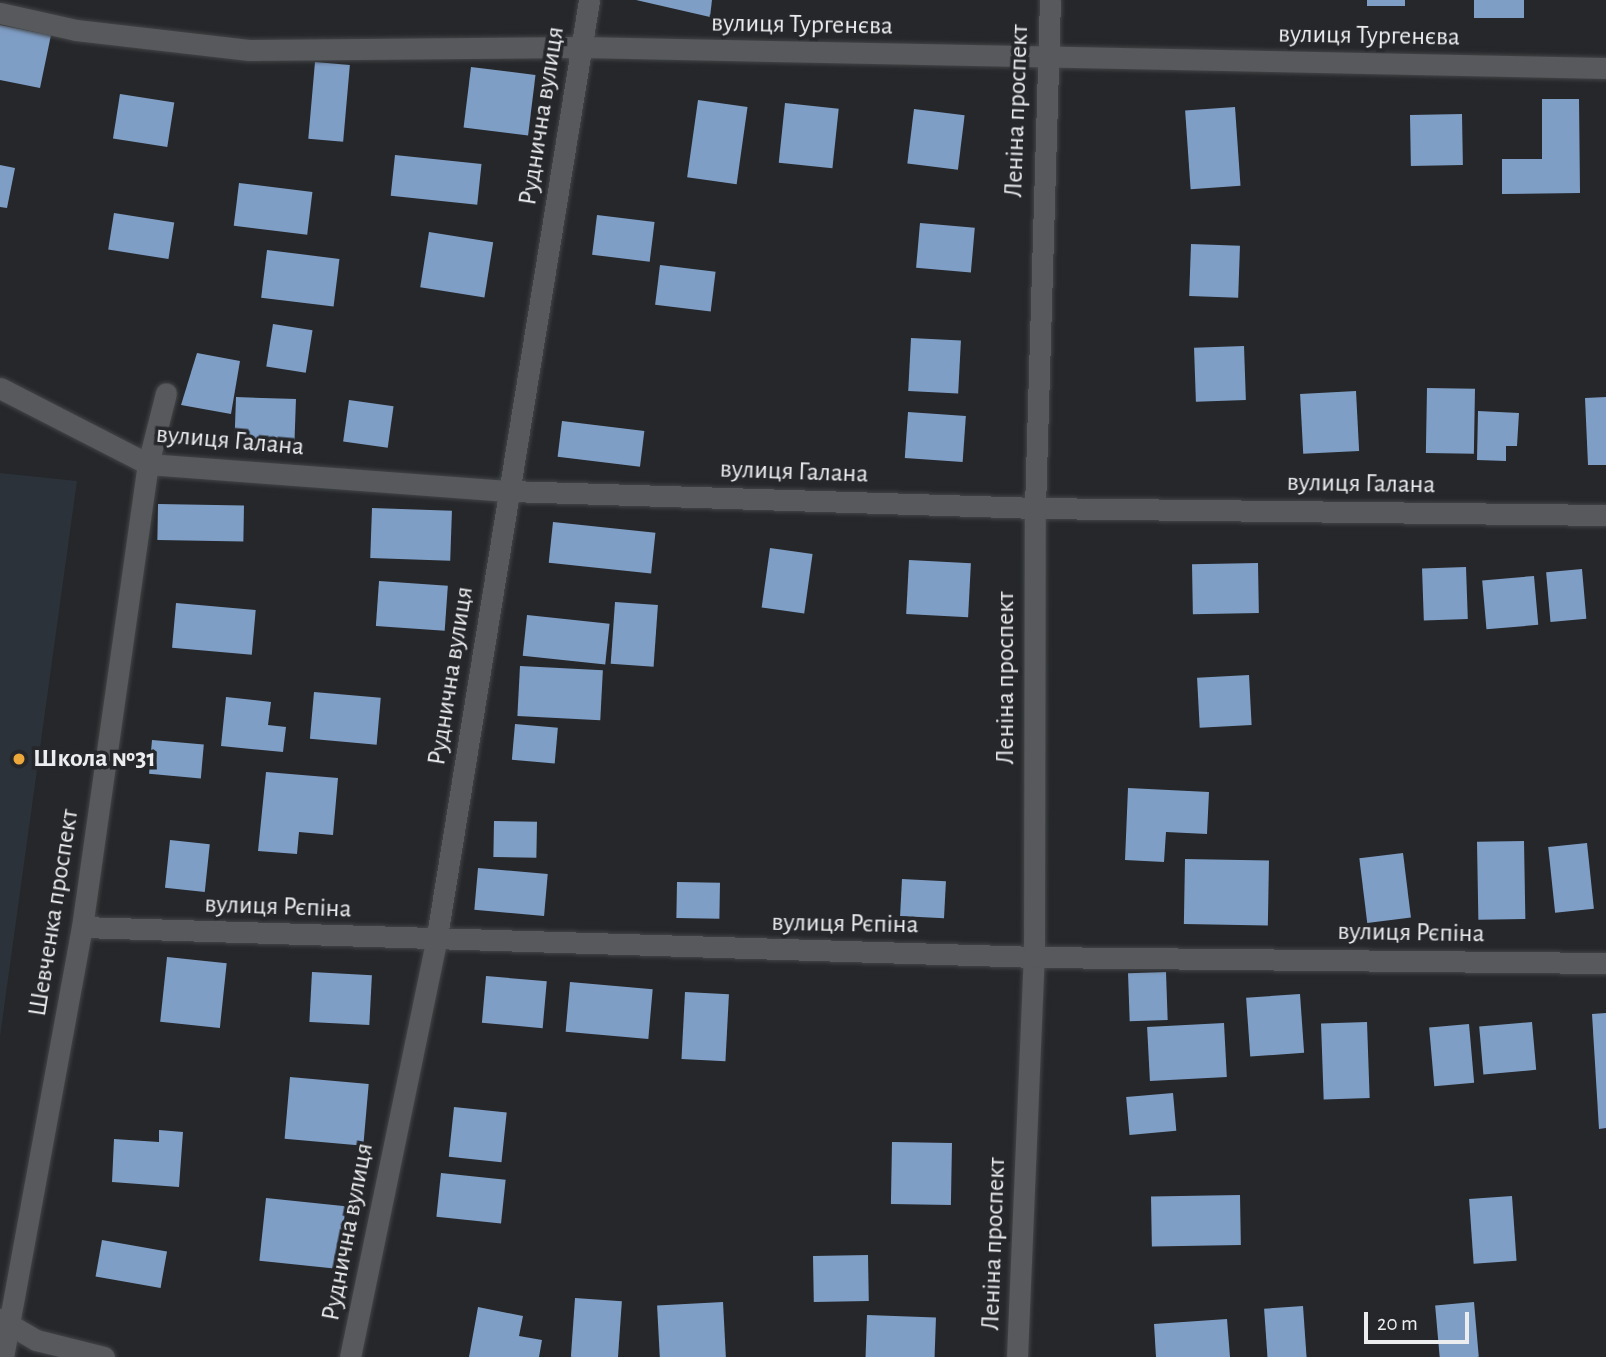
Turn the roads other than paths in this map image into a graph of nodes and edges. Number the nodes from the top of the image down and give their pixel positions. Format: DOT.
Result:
graph roads {
  1 [pos="589,0"];
  2 [pos="1050,0"];
  3 [pos="0,13"];
  4 [pos="582,47"];
  5 [pos="1045,59"];
  6 [pos="1606,68"];
  7 [pos="0,388"];
  8 [pos="166,393"];
  9 [pos="148,464"];
  10 [pos="510,491"];
  11 [pos="1035,508"];
  12 [pos="1606,515"];
  13 [pos="82,927"];
  14 [pos="436,942"];
  15 [pos="1034,957"];
  16 [pos="1606,963"];
  17 [pos="5,1320"];
  18 [pos="3,1357"];
  19 [pos="104,1357"];
  20 [pos="350,1357"];
  21 [pos="1017,1357"];
  1 -- 4 [label="street, Руднична вулиця"];
  2 -- 5 [label="street, Леніна проспект"];
  3 -- 4 [label="street, вулиця Тургенєва"];
  4 -- 5 [label="street, вулиця Тургенєва"];
  4 -- 10 [label="street, Руднична вулиця"];
  5 -- 6 [label="street, вулиця Тургенєва"];
  5 -- 11 [label="street, Леніна проспект"];
  7 -- 9 [label="street, вулиця Галана"];
  8 -- 9 [label="street, Шевченка проспект"];
  9 -- 10 [label="street, вулиця Галана"];
  9 -- 13 [label="street, Шевченка проспект"];
  10 -- 11 [label="street, вулиця Галана"];
  10 -- 14 [label="street, Руднична вулиця"];
  11 -- 12 [label="street, вулиця Галана"];
  11 -- 15 [label="street, Леніна проспект"];
  13 -- 14 [label="street, вулиця Рєпіна"];
  13 -- 17 [label="street, Шевченка проспект"];
  14 -- 15 [label="street, вулиця Рєпіна"];
  14 -- 20 [label="street, Руднична вулиця"];
  15 -- 16 [label="street, вулиця Рєпіна"];
  15 -- 21 [label="street, Леніна проспект"];
  17 -- 18 [label="street, Шевченка проспект"];
  17 -- 19 [label="street"];
}
